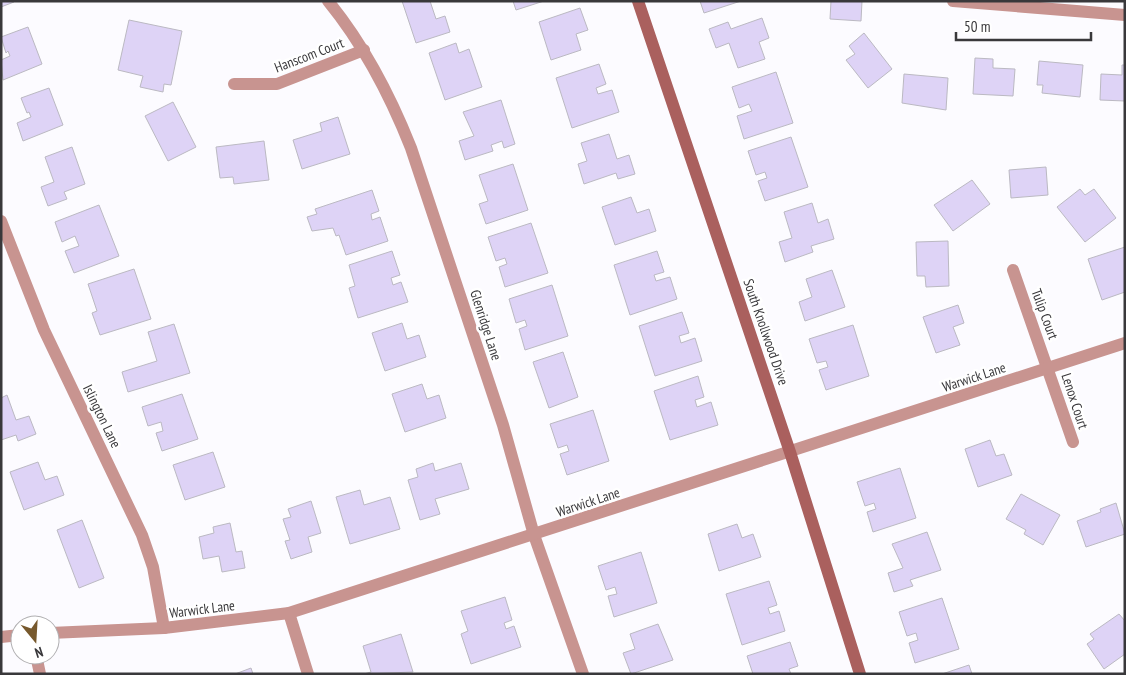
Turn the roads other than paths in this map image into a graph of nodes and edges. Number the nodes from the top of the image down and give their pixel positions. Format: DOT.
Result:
graph roads {
  1 [pos="328,1"];
  2 [pos="638,1"];
  3 [pos="954,1"];
  4 [pos="1125,15"];
  5 [pos="364,50"];
  6 [pos="234,84"];
  7 [pos="1,221"];
  8 [pos="1013,270"];
  9 [pos="1125,343"];
  10 [pos="1049,368"];
  11 [pos="1073,442"];
  12 [pos="790,452"];
  13 [pos="534,535"];
  14 [pos="289,614"];
  15 [pos="164,628"];
  16 [pos="60,633"];
  17 [pos="308,674"];
  18 [pos="583,674"];
  19 [pos="860,674"];
  1 -- 5 [label="street, Glenridge Lane"];
  2 -- 12 [label="street, South Knollwood Drive"];
  3 -- 4 [label="street"];
  5 -- 6 [label="street, Hanscom Court"];
  5 -- 13 [label="street, Glenridge Lane"];
  7 -- 15 [label="street, Islington Lane"];
  8 -- 10 [label="street, Tulip Court"];
  9 -- 10 [label="street, Warwick Lane"];
  10 -- 11 [label="street, Lenox Court"];
  10 -- 12 [label="street, Warwick Lane"];
  12 -- 13 [label="street, Warwick Lane"];
  12 -- 19 [label="street, South Knollwood Drive"];
  13 -- 14 [label="street, Warwick Lane"];
  13 -- 18 [label="street, Glenridge Lane"];
  14 -- 15 [label="street, Warwick Lane"];
  14 -- 17 [label="street"];
  15 -- 16 [label="street, Warwick Lane"];
}
